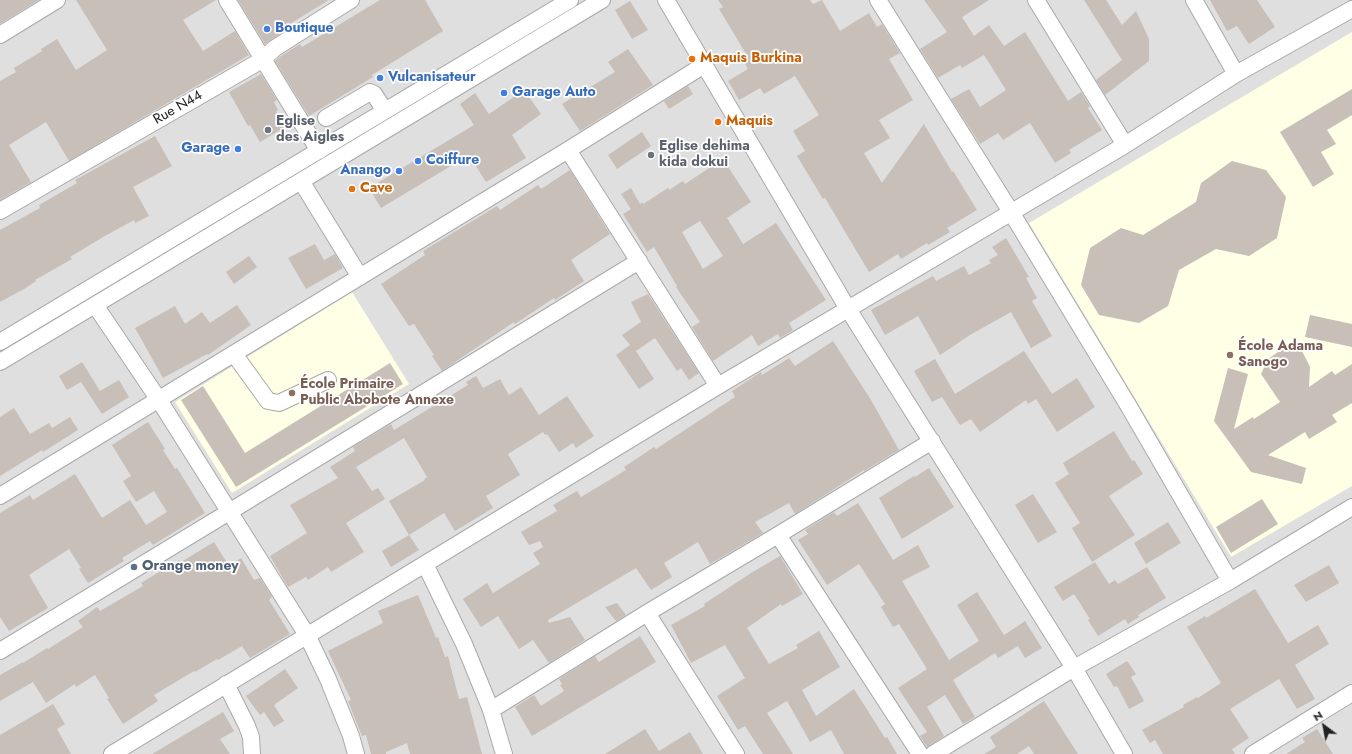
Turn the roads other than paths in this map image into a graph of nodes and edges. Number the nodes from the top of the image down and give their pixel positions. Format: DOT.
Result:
graph roads {
  1 [pos="57,0"];
  2 [pos="227,0"];
  3 [pos="352,0"];
  4 [pos="602,0"];
  5 [pos="666,0"];
  6 [pos="878,0"];
  7 [pos="1036,0"];
  8 [pos="1194,0"];
  9 [pos="562,2"];
  10 [pos="1352,9"];
  11 [pos="0,35"];
  12 [pos="262,60"];
  13 [pos="704,65"];
  14 [pos="1236,74"];
  15 [pos="385,111"];
  16 [pos="326,118"];
  17 [pos="1125,145"];
  18 [pos="568,150"];
  19 [pos="319,151"];
  20 [pos="301,181"];
  21 [pos="0,211"];
  22 [pos="1011,212"];
  23 [pos="639,261"];
  24 [pos="360,277"];
  25 [pos="95,305"];
  26 [pos="848,308"];
  27 [pos="1,340"];
  28 [pos="234,354"];
  29 [pos="0,362"];
  30 [pos="328,380"];
  31 [pos="718,386"];
  32 [pos="159,400"];
  33 [pos="932,441"];
  34 [pos="0,496"];
  35 [pos="1352,507"];
  36 [pos="229,512"];
  37 [pos="778,535"];
  38 [pos="425,564"];
  39 [pos="1230,581"];
  40 [pos="647,613"];
  41 [pos="307,635"];
  42 [pos="0,651"];
  43 [pos="1074,668"];
  44 [pos="226,684"];
  45 [pos="1352,693"];
  46 [pos="491,710"];
  47 [pos="112,754"];
  48 [pos="252,754"];
  49 [pos="356,754"];
  50 [pos="504,754"];
  51 [pos="736,754"];
  52 [pos="920,754"];
  53 [pos="933,754"];
  54 [pos="1124,754"];
  55 [pos="1253,754"];
  1 -- 11 [label="street"];
  2 -- 12 [label="street"];
  3 -- 12 [label="street, Rue N44"];
  4 -- 20 [label="street"];
  5 -- 13 [label="street"];
  6 -- 22 [label="street"];
  7 -- 17 [label="street"];
  8 -- 14 [label="street"];
  9 -- 15 [label="street"];
  10 -- 14 [label="street"];
  12 -- 19 [label="street"];
  12 -- 21 [label="street, Rue N44"];
  13 -- 18 [label="street"];
  13 -- 26 [label="street"];
  14 -- 17 [label="street"];
  15 -- 16 [label="street"];
  15 -- 19 [label="street"];
  17 -- 22 [label="street"];
  18 -- 23 [label="street"];
  18 -- 24 [label="street"];
  19 -- 27 [label="street"];
  20 -- 24 [label="street"];
  20 -- 25 [label="street"];
  22 -- 26 [label="street"];
  22 -- 39 [label="street"];
  23 -- 31 [label="street"];
  23 -- 36 [label="street"];
  24 -- 28 [label="street"];
  25 -- 29 [label="street"];
  25 -- 32 [label="street"];
  26 -- 31 [label="street"];
  26 -- 33 [label="street"];
  28 -- 30 [label="street"];
  28 -- 32 [label="street"];
  31 -- 38 [label="street"];
  32 -- 34 [label="street"];
  32 -- 36 [label="street"];
  33 -- 37 [label="street"];
  33 -- 43 [label="street"];
  35 -- 39 [label="street"];
  36 -- 41 [label="street"];
  36 -- 42 [label="street"];
  37 -- 40 [label="street"];
  37 -- 52 [label="street"];
  38 -- 41 [label="street"];
  38 -- 46 [label="street"];
  39 -- 43 [label="street"];
  40 -- 46 [label="street"];
  40 -- 51 [label="street"];
  41 -- 44 [label="street"];
  41 -- 49 [label="street"];
  43 -- 53 [label="street"];
  43 -- 54 [label="street"];
  44 -- 47 [label="street"];
  44 -- 48 [label="street"];
  45 -- 55 [label="street"];
  46 -- 50 [label="street"];
}
